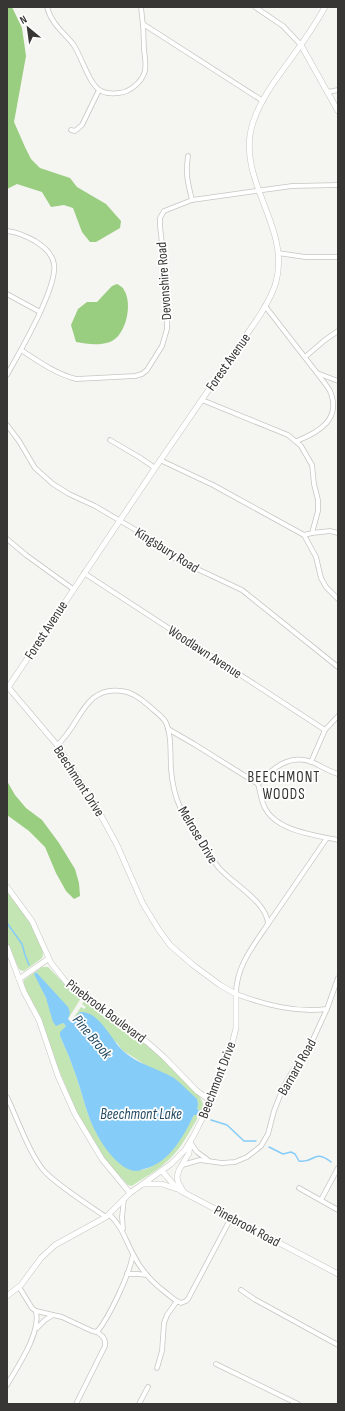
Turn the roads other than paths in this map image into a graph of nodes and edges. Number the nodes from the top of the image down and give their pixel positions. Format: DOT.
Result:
graph roads {
  1 [pos="47,7"];
  2 [pos="141,7"];
  3 [pos="255,7"];
  4 [pos="325,7"];
  5 [pos="143,24"];
  6 [pos="301,45"];
  7 [pos="99,90"];
  8 [pos="338,90"];
  9 [pos="328,92"];
  10 [pos="262,101"];
  11 [pos="338,111"];
  12 [pos="71,130"];
  13 [pos="188,156"];
  14 [pos="338,185"];
  15 [pos="258,191"];
  16 [pos="192,200"];
  17 [pos="7,231"];
  18 [pos="278,253"];
  19 [pos="338,257"];
  20 [pos="7,294"];
  21 [pos="265,306"];
  22 [pos="40,312"];
  23 [pos="338,332"];
  24 [pos="21,350"];
  25 [pos="305,358"];
  26 [pos="317,373"];
  27 [pos="7,376"];
  28 [pos="338,381"];
  29 [pos="202,400"];
  30 [pos="7,425"];
  31 [pos="110,440"];
  32 [pos="297,441"];
  33 [pos="160,460"];
  34 [pos="155,468"];
  35 [pos="119,521"];
  36 [pos="312,533"];
  37 [pos="338,533"];
  38 [pos="304,535"];
  39 [pos="7,539"];
  40 [pos="84,573"];
  41 [pos="73,589"];
  42 [pos="338,599"];
  43 [pos="338,667"];
  44 [pos="8,688"];
  45 [pos="338,716"];
  46 [pos="168,729"];
  47 [pos="326,730"];
  48 [pos="57,745"];
  49 [pos="311,762"];
  50 [pos="338,774"];
  51 [pos="258,784"];
  52 [pos="327,838"];
  53 [pos="338,840"];
  54 [pos="7,887"];
  55 [pos="268,924"];
  56 [pos="7,947"];
  57 [pos="48,959"];
  58 [pos="338,978"];
  59 [pos="19,979"];
  60 [pos="236,994"];
  61 [pos="327,1008"];
  62 [pos="7,1097"];
  63 [pos="211,1101"];
  64 [pos="190,1142"];
  65 [pos="208,1160"];
  66 [pos="182,1165"];
  67 [pos="338,1168"];
  68 [pos="162,1171"];
  69 [pos="142,1185"];
  70 [pos="299,1188"];
  71 [pos="182,1192"];
  72 [pos="130,1193"];
  73 [pos="124,1199"];
  74 [pos="321,1200"];
  75 [pos="338,1210"];
  76 [pos="108,1215"];
  77 [pos="231,1218"];
  78 [pos="123,1231"];
  79 [pos="133,1255"];
  80 [pos="127,1274"];
  81 [pos="338,1274"];
  82 [pos="147,1275"];
  83 [pos="19,1287"];
  84 [pos="241,1290"];
  85 [pos="7,1296"];
  86 [pos="178,1301"];
  87 [pos="36,1311"];
  88 [pos="54,1315"];
  89 [pos="34,1332"];
  90 [pos="97,1332"];
  91 [pos="338,1345"];
  92 [pos="216,1364"];
  93 [pos="157,1368"];
  94 [pos="7,1385"];
  95 [pos="148,1386"];
  96 [pos="76,1404"];
  97 [pos="139,1404"];
  98 [pos="298,1404"];
  1 -- 7 [label="street"];
  2 -- 5 [label="street"];
  3 -- 6 [label="street"];
  4 -- 6 [label="street, Forest Avenue"];
  5 -- 7 [label="street"];
  5 -- 10 [label="street"];
  6 -- 9 [label="street"];
  6 -- 10 [label="street, Forest Avenue"];
  7 -- 12 [label="street"];
  8 -- 9 [label="street"];
  9 -- 11 [label="street"];
  10 -- 15 [label="street, Forest Avenue"];
  13 -- 16 [label="street"];
  14 -- 15 [label="street"];
  15 -- 16 [label="street"];
  15 -- 18 [label="street, Forest Avenue"];
  16 -- 24 [label="street, Devonshire Road"];
  17 -- 22 [label="street"];
  18 -- 19 [label="street"];
  18 -- 21 [label="street, Forest Avenue"];
  20 -- 22 [label="street"];
  21 -- 25 [label="street"];
  21 -- 29 [label="street, Forest Avenue"];
  22 -- 24 [label="street"];
  23 -- 25 [label="street"];
  24 -- 27 [label="street"];
  25 -- 26 [label="street"];
  26 -- 28 [label="street"];
  26 -- 32 [label="street"];
  29 -- 32 [label="street"];
  29 -- 33 [label="street, Forest Avenue"];
  30 -- 35 [label="street, Kingsbury Road"];
  31 -- 34 [label="street"];
  32 -- 36 [label="street"];
  33 -- 34 [label="street, Forest Avenue"];
  33 -- 38 [label="street"];
  34 -- 35 [label="street, Forest Avenue"];
  35 -- 40 [label="street, Forest Avenue"];
  35 -- 43 [label="street, Kingsbury Road"];
  36 -- 37 [label="street"];
  36 -- 38 [label="street"];
  38 -- 42 [label="street"];
  39 -- 41 [label="street"];
  40 -- 41 [label="street, Forest Avenue"];
  40 -- 47 [label="street, Woodlawn Avenue"];
  41 -- 44 [label="street, Forest Avenue"];
  44 -- 48 [label="street, Beechmont Drive"];
  45 -- 47 [label="street"];
  46 -- 48 [label="street, Melrose Drive"];
  46 -- 51 [label="street"];
  46 -- 55 [label="street, Melrose Drive"];
  47 -- 49 [label="street"];
  48 -- 60 [label="street, Beechmont Drive"];
  49 -- 50 [label="street"];
  49 -- 51 [label="street"];
  51 -- 52 [label="street"];
  52 -- 53 [label="street"];
  52 -- 55 [label="street"];
  54 -- 57 [label="street, Pinebrook Boulevard"];
  55 -- 60 [label="street"];
  56 -- 59 [label="street"];
  57 -- 59 [label="street"];
  57 -- 63 [label="street, Pinebrook Boulevard"];
  58 -- 61 [label="street, Barnard Road"];
  59 -- 72 [label="street"];
  60 -- 61 [label="street"];
  60 -- 63 [label="street, Beechmont Drive"];
  61 -- 65 [label="street, Barnard Road"];
  62 -- 76 [label="street"];
  63 -- 64 [label="street, Beechmont Drive"];
  64 -- 65 [label="street"];
  64 -- 66 [label="street"];
  64 -- 68 [label="street, Beechmont Drive"];
  65 -- 66 [label="street, Barnard Road"];
  66 -- 71 [label="street"];
  67 -- 74 [label="street"];
  68 -- 69 [label="street, Beechmont Drive"];
  68 -- 71 [label="street, Pinebrook Road"];
  69 -- 71 [label="street"];
  69 -- 72 [label="street, Beechmont Drive"];
  70 -- 74 [label="street"];
  71 -- 77 [label="street, Pinebrook Road"];
  72 -- 73 [label="street, Beechmont Drive"];
  73 -- 76 [label="street, Beechmont Drive"];
  73 -- 78 [label="street"];
  74 -- 75 [label="street"];
  76 -- 78 [label="street"];
  76 -- 83 [label="street, Beechmont Drive"];
  77 -- 81 [label="street, Pinebrook Road"];
  77 -- 86 [label="street"];
  78 -- 79 [label="street"];
  79 -- 80 [label="street"];
  79 -- 82 [label="street"];
  80 -- 82 [label="street"];
  80 -- 90 [label="street"];
  82 -- 86 [label="street"];
  83 -- 85 [label="street, Beechmont Drive"];
  83 -- 87 [label="street"];
  84 -- 91 [label="street"];
  86 -- 93 [label="street"];
  87 -- 88 [label="street"];
  87 -- 89 [label="street"];
  88 -- 89 [label="street"];
  88 -- 90 [label="street"];
  89 -- 94 [label="street"];
  90 -- 96 [label="street"];
  92 -- 98 [label="street"];
  95 -- 97 [label="street"];
}
